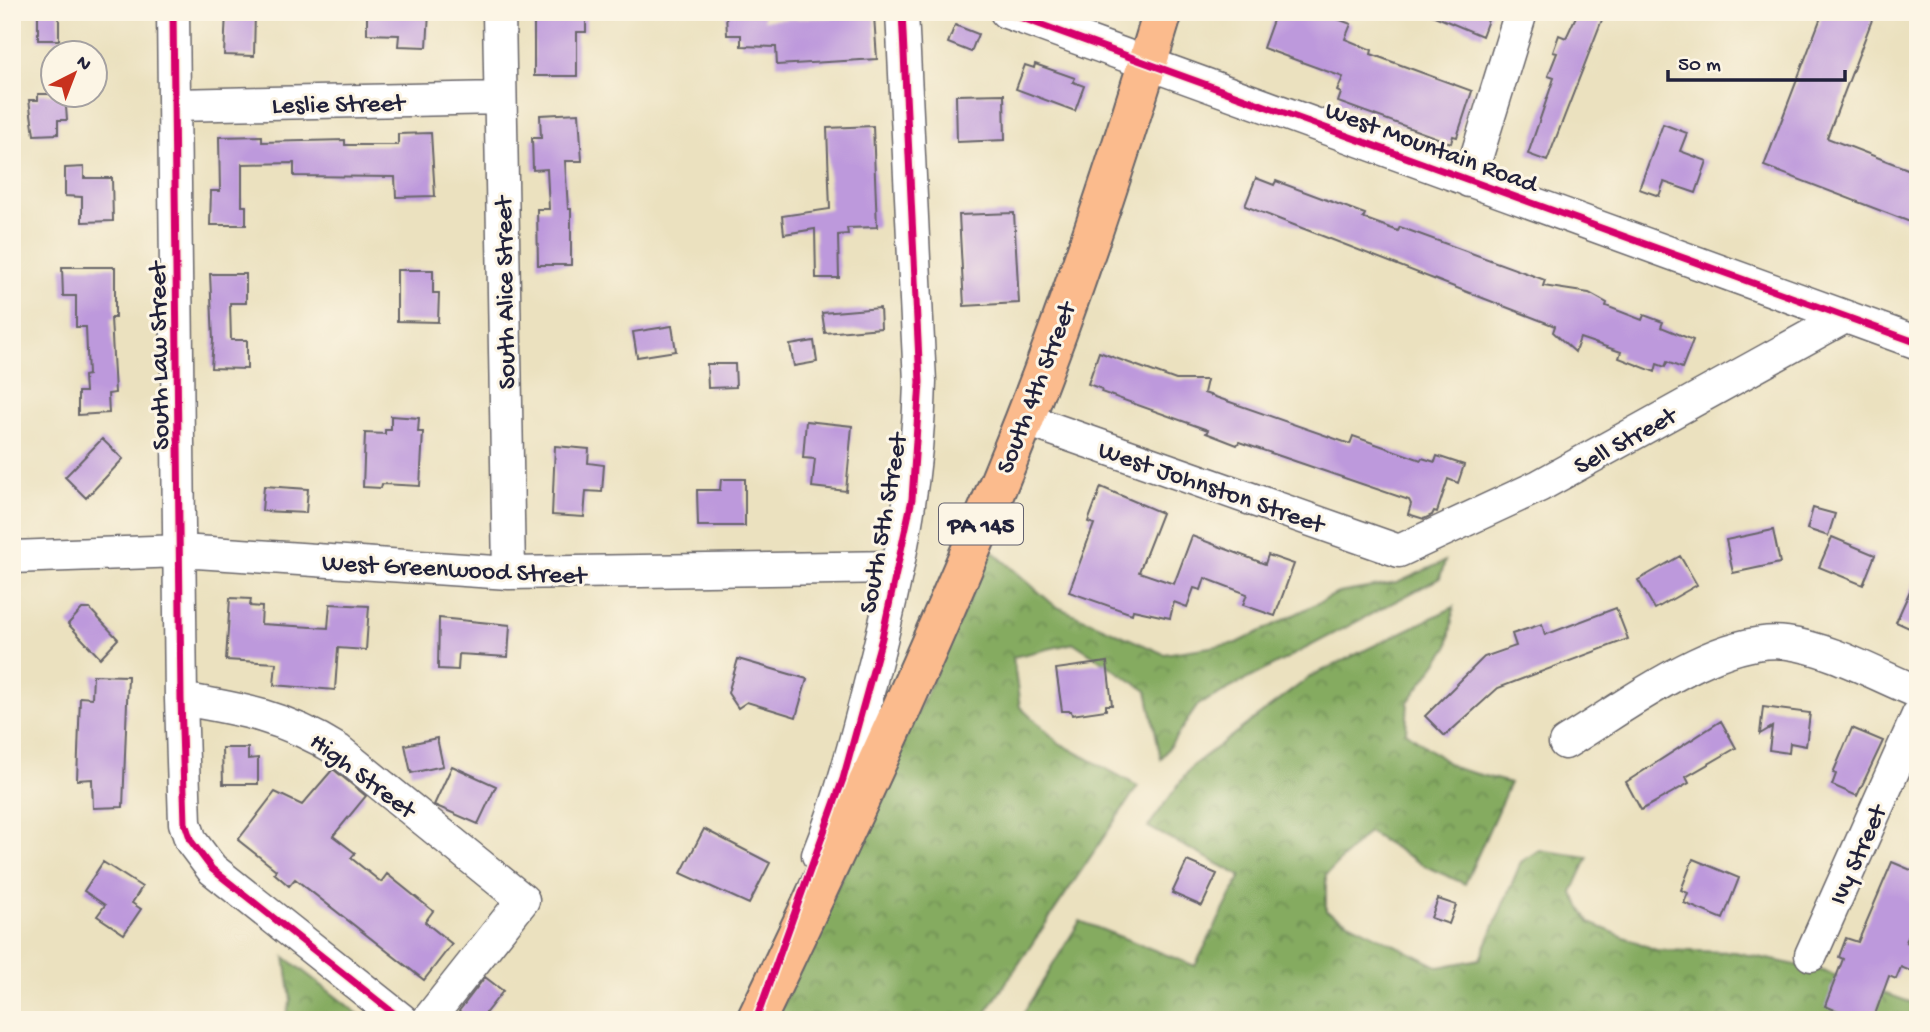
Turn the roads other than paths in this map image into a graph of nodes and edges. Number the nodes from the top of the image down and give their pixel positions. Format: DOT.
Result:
graph roads {
  1 [pos="173,12"];
  2 [pos="499,12"];
  3 [pos="902,12"];
  4 [pos="1006,12"];
  5 [pos="1163,12"];
  6 [pos="1521,12"];
  7 [pos="1148,63"];
  8 [pos="500,98"];
  9 [pos="175,106"];
  10 [pos="1469,181"];
  11 [pos="1843,318"];
  12 [pos="1918,343"];
  13 [pos="1024,419"];
  14 [pos="181,551"];
  15 [pos="1399,551"];
  16 [pos="12,557"];
  17 [pos="897,568"];
  18 [pos="509,573"];
  19 [pos="1918,692"];
  20 [pos="181,699"];
  21 [pos="1918,715"];
  22 [pos="1565,743"];
  23 [pos="1811,955"];
  24 [pos="402,1020"];
  25 [pos="428,1020"];
  26 [pos="756,1020"];
  1 -- 9 [label="street, South Law Street"];
  2 -- 8 [label="street, South Alice Street"];
  3 -- 17 [label="street, South 5th Street"];
  4 -- 7 [label="street, West Mountain Road"];
  5 -- 7 [label="main road, South 4th Street / PA 145"];
  6 -- 10 [label="street"];
  7 -- 10 [label="street, West Mountain Road"];
  7 -- 13 [label="main road, South 4th Street / PA 145"];
  8 -- 9 [label="street, Leslie Street"];
  8 -- 18 [label="street, South Alice Street"];
  9 -- 14 [label="street, South Law Street"];
  10 -- 11 [label="street, West Mountain Road"];
  11 -- 12 [label="street, West Mountain Road"];
  11 -- 15 [label="street, Sell Street"];
  13 -- 15 [label="street, West Johnston Street"];
  13 -- 26 [label="main road, South 4th Street / PA 145"];
  14 -- 16 [label="street, West Greenwood Street"];
  14 -- 18 [label="street, West Greenwood Street"];
  14 -- 20 [label="street, South Law Street"];
  17 -- 18 [label="street, West Greenwood Street"];
  17 -- 26 [label="street, South 5th Street"];
  19 -- 22 [label="street"];
  20 -- 24 [label="street, South Law Street"];
  20 -- 25 [label="street, High Street"];
  21 -- 23 [label="street, Ivy Street"];
}
